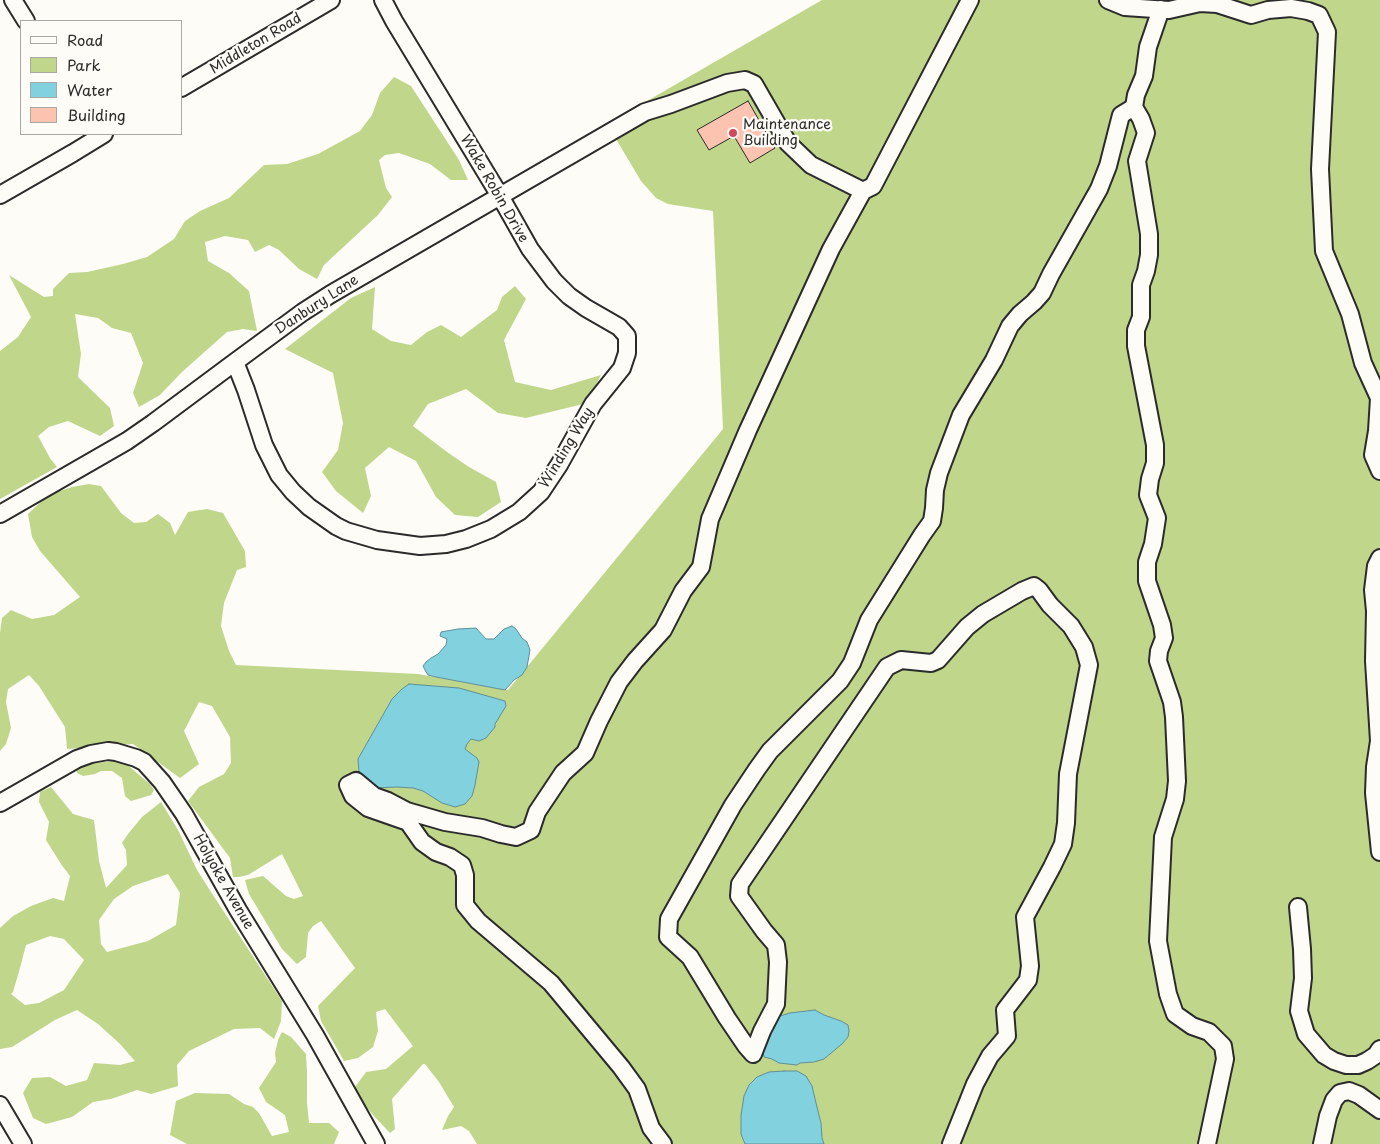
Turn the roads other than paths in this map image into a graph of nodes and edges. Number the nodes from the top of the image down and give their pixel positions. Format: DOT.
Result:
graph roads {
  1 [pos="13,0"];
  2 [pos="332,0"];
  3 [pos="383,0"];
  4 [pos="970,0"];
  5 [pos="1108,0"];
  6 [pos="1139,8"];
  7 [pos="1161,9"];
  8 [pos="25,20"];
  9 [pos="1148,47"];
  10 [pos="182,87"];
  11 [pos="1134,107"];
  12 [pos="97,136"];
  13 [pos="863,191"];
  14 [pos="0,195"];
  15 [pos="500,196"];
  16 [pos="627,353"];
  17 [pos="235,362"];
  18 [pos="1380,471"];
  19 [pos="0,514"];
  20 [pos="1380,558"];
  21 [pos="0,803"];
  22 [pos="1380,852"];
  23 [pos="1298,907"];
  24 [pos="1380,1050"];
  25 [pos="0,1105"];
  26 [pos="1380,1110"];
  27 [pos="23,1144"];
  28 [pos="376,1144"];
  29 [pos="663,1144"];
  30 [pos="951,1144"];
  31 [pos="1207,1144"];
  32 [pos="1322,1144"];
  1 -- 8 [label="street"];
  2 -- 10 [label="street, Middleton Road"];
  3 -- 15 [label="street, Wake Robin Drive"];
  4 -- 13 [label="street"];
  5 -- 6 [label="street"];
  6 -- 7 [label="street"];
  6 -- 9 [label="street"];
  7 -- 9 [label="street"];
  7 -- 18 [label="street"];
  9 -- 11 [label="street"];
  11 -- 30 [label="street"];
  11 -- 31 [label="street"];
  12 -- 14 [label="street"];
  13 -- 15 [label="street, Danbury Lane"];
  13 -- 29 [label="street"];
  15 -- 16 [label="street, Wake Robin Drive"];
  15 -- 17 [label="street, Danbury Lane"];
  16 -- 17 [label="street, Winding Way"];
  17 -- 19 [label="street, Danbury Lane"];
  20 -- 22 [label="street"];
  21 -- 28 [label="street, Holyoke Avenue"];
  23 -- 24 [label="street"];
  25 -- 27 [label="street"];
  26 -- 32 [label="street"];
}
